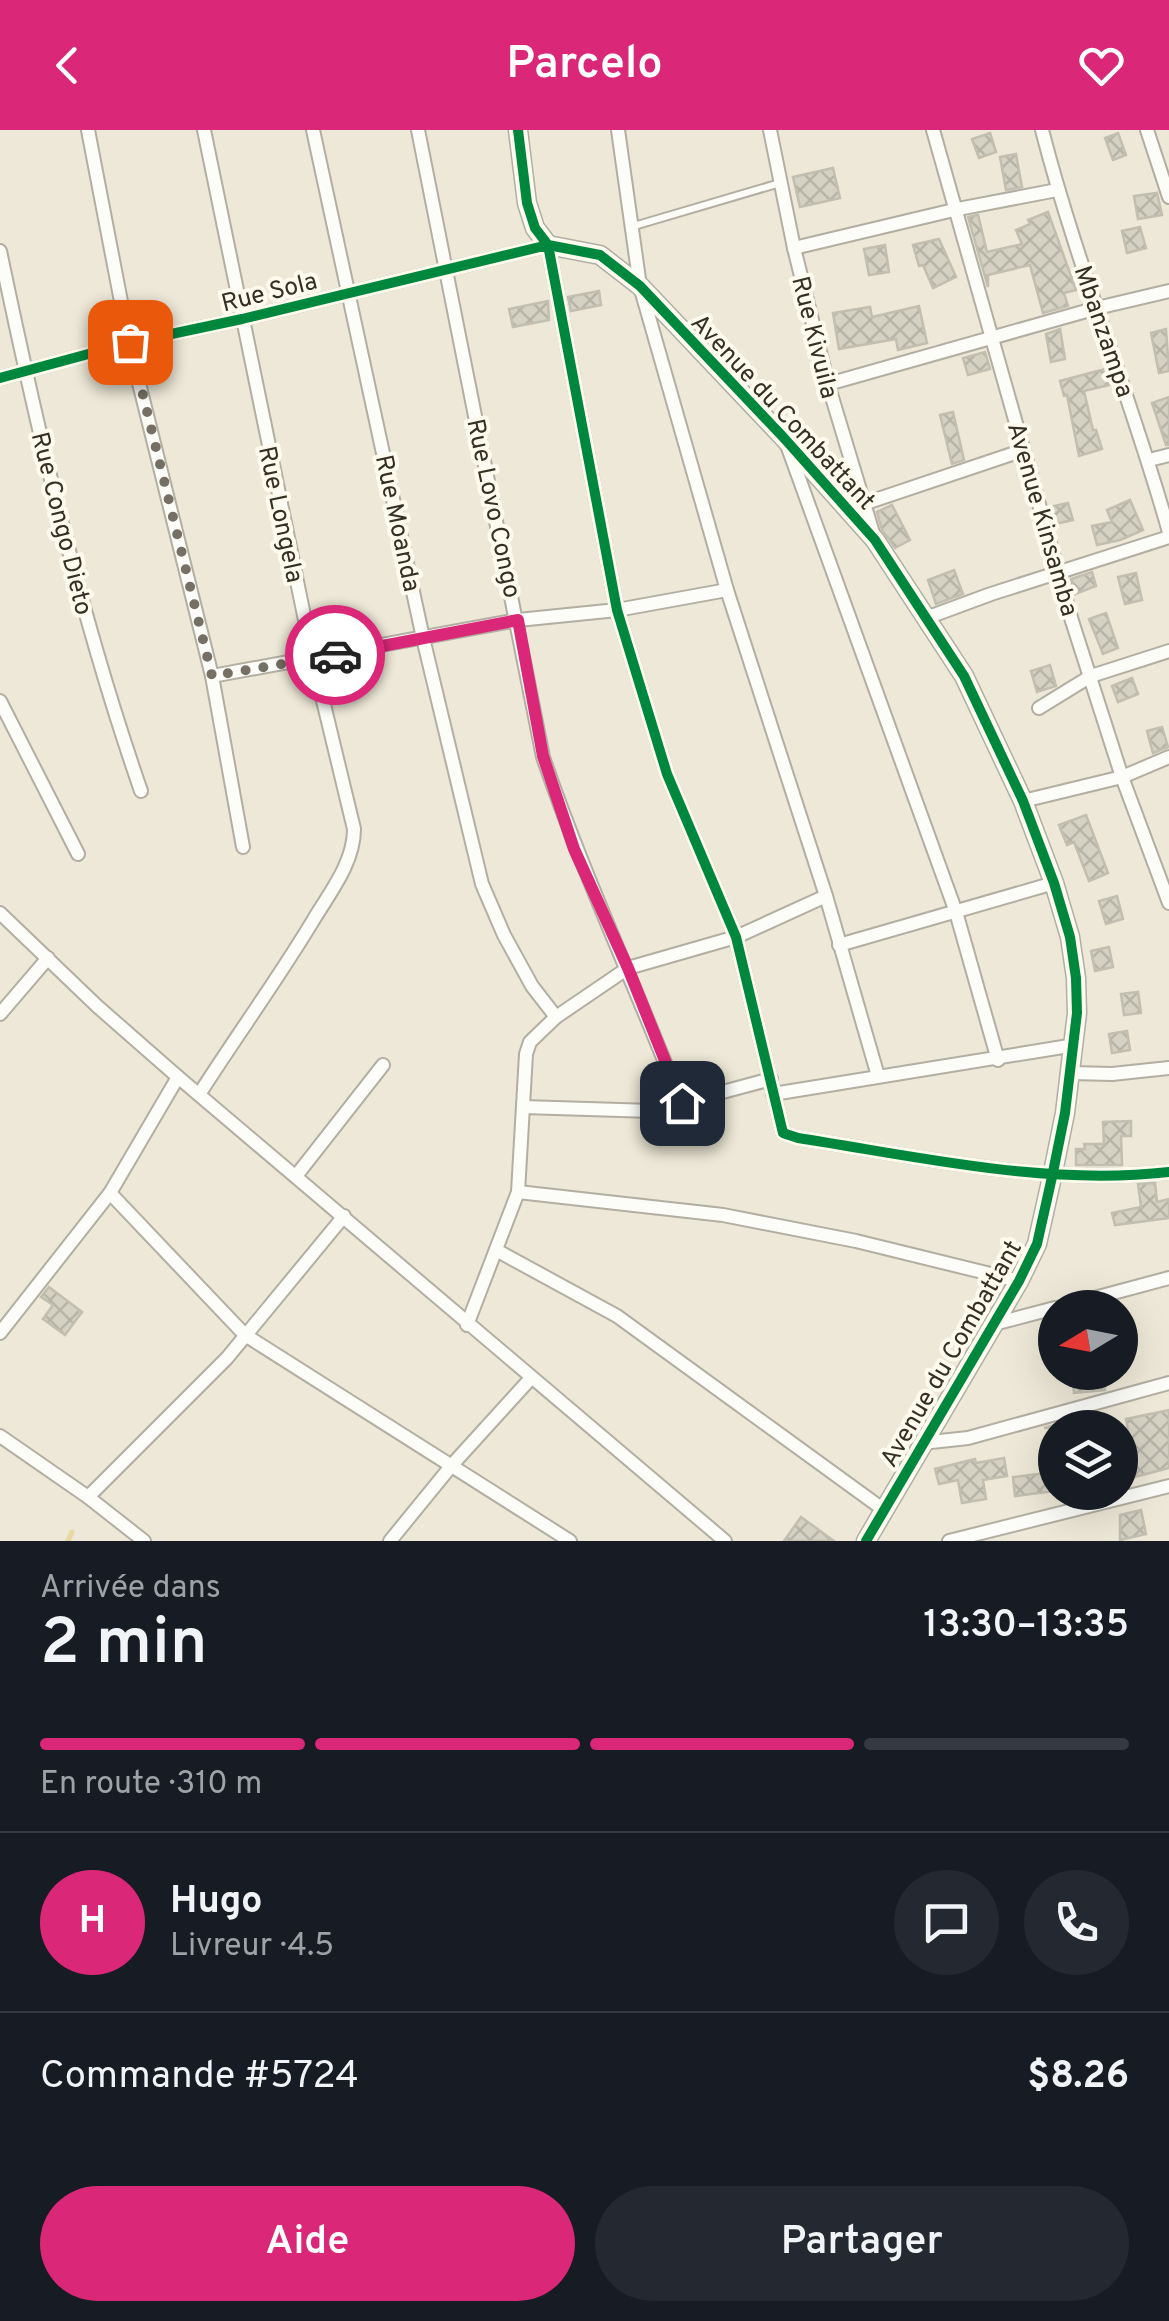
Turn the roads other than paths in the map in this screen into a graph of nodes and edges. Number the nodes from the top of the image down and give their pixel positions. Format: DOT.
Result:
graph roads {
  1 [pos="88,130"];
  2 [pos="204,130"];
  3 [pos="313,130"];
  4 [pos="418,130"];
  5 [pos="518,130"];
  6 [pos="618,130"];
  7 [pos="770,130"];
  8 [pos="932,130"];
  9 [pos="1042,130"];
  10 [pos="1147,130"];
  11 [pos="782,182"];
  12 [pos="1057,190"];
  13 [pos="1169,197"];
  14 [pos="958,209"];
  15 [pos="630,227"];
  16 [pos="548,244"];
  17 [pos="794,248"];
  18 [pos="0,251"];
  19 [pos="444,268"];
  20 [pos="640,286"];
  21 [pos="1169,291"];
  22 [pos="348,292"];
  23 [pos="1097,308"];
  24 [pos="242,319"];
  25 [pos="992,337"];
  26 [pos="130,342"];
  27 [pos="25,371"];
  28 [pos="0,378"];
  29 [pos="828,384"];
  30 [pos="784,438"];
  31 [pos="1024,450"];
  32 [pos="1169,455"];
  33 [pos="1148,460"];
  34 [pos="864,504"];
  35 [pos="1169,535"];
  36 [pos="875,540"];
  37 [pos="1059,572"];
  38 [pos="728,590"];
  39 [pos="616,610"];
  40 [pos="926,618"];
  41 [pos="518,620"];
  42 [pos="424,638"];
  43 [pos="1169,652"];
  44 [pos="312,659"];
  45 [pos="212,676"];
  46 [pos="1091,676"];
  47 [pos="1039,708"];
  48 [pos="2,711"];
  49 [pos="1169,758"];
  50 [pos="1122,777"];
  51 [pos="141,790"];
  52 [pos="1022,801"];
  53 [pos="243,848"];
  54 [pos="78,854"];
  55 [pos="1054,883"];
  56 [pos="826,896"];
  57 [pos="1169,904"];
  58 [pos="956,912"];
  59 [pos="0,913"];
  60 [pos="736,937"];
  61 [pos="839,945"];
  62 [pos="48,958"];
  63 [pos="628,968"];
  64 [pos="0,1014"];
  65 [pos="556,1016"];
  66 [pos="1074,1045"];
  67 [pos="998,1060"];
  68 [pos="383,1065"];
  69 [pos="1169,1068"];
  70 [pos="1070,1073"];
  71 [pos="878,1076"];
  72 [pos="178,1077"];
  73 [pos="772,1086"];
  74 [pos="200,1094"];
  75 [pos="682,1103"];
  76 [pos="523,1107"];
  77 [pos="1169,1172"];
  78 [pos="296,1176"];
  79 [pos="1052,1176"];
  80 [pos="518,1192"];
  81 [pos="110,1193"];
  82 [pos="344,1216"];
  83 [pos="496,1250"];
  84 [pos="1169,1278"];
  85 [pos="1019,1281"];
  86 [pos="1124,1290"];
  87 [pos="1038,1313"];
  88 [pos="994,1324"];
  89 [pos="468,1325"];
  90 [pos="0,1333"];
  91 [pos="245,1335"];
  92 [pos="532,1378"];
  93 [pos="1169,1383"];
  94 [pos="0,1436"];
  95 [pos="922,1443"];
  96 [pos="452,1465"];
  97 [pos="1169,1486"];
  98 [pos="91,1500"];
  99 [pos="884,1510"];
  100 [pos="144,1541"];
  101 [pos="390,1541"];
  102 [pos="570,1541"];
  103 [pos="726,1541"];
  104 [pos="866,1541"];
  105 [pos="949,1541"];
  1 -- 26 [label="street"];
  2 -- 24 [label="street, Rue Longela"];
  3 -- 22 [label="street, Rue Moanda"];
  4 -- 19 [label="street, Rue Lovo Congo"];
  5 -- 16 [label="street"];
  6 -- 15 [label="street"];
  7 -- 11 [label="street, Rue Kivuila"];
  8 -- 14 [label="street, Avenue Kinsamba"];
  9 -- 12 [label="street, Mbanzampa"];
  10 -- 13 [label="street"];
  11 -- 15 [label="lane"];
  11 -- 17 [label="street, Rue Kivuila"];
  12 -- 14 [label="street"];
  12 -- 23 [label="street, Mbanzampa"];
  14 -- 17 [label="street"];
  14 -- 25 [label="street, Avenue Kinsamba"];
  15 -- 20 [label="street"];
  16 -- 19 [label="street, Rue Sola"];
  16 -- 20 [label="street, Avenue du Combattant"];
  16 -- 39 [label="street"];
  17 -- 29 [label="street, Rue Kivuila"];
  18 -- 27 [label="street, Rue Congo Dieto"];
  19 -- 22 [label="street, Rue Sola"];
  19 -- 41 [label="street, Rue Lovo Congo"];
  20 -- 30 [label="street, Avenue du Combattant"];
  20 -- 38 [label="street"];
  21 -- 23 [label="street"];
  22 -- 24 [label="street, Rue Sola"];
  22 -- 42 [label="street, Rue Moanda"];
  23 -- 25 [label="street"];
  23 -- 33 [label="street, Mbanzampa"];
  24 -- 26 [label="street, Rue Sola"];
  24 -- 44 [label="street, Rue Longela"];
  25 -- 29 [label="street"];
  25 -- 31 [label="street, Avenue Kinsamba"];
  26 -- 27 [label="street, Rue Sola"];
  26 -- 45 [label="street"];
  27 -- 28 [label="street, Rue Sola"];
  27 -- 51 [label="street, Rue Congo Dieto"];
  29 -- 34 [label="street, Rue Kivuila"];
  30 -- 36 [label="street, Avenue du Combattant"];
  30 -- 58 [label="street"];
  31 -- 34 [label="street"];
  31 -- 37 [label="street, Avenue Kinsamba"];
  32 -- 33 [label="street"];
  33 -- 35 [label="street, Mbanzampa"];
  34 -- 36 [label="street, Rue Kivuila"];
  35 -- 37 [label="street"];
  36 -- 40 [label="street, Avenue du Combattant"];
  37 -- 40 [label="street"];
  37 -- 46 [label="street, Avenue Kinsamba"];
  38 -- 39 [label="street"];
  38 -- 56 [label="street"];
  39 -- 41 [label="street"];
  39 -- 60 [label="street"];
  40 -- 52 [label="street, Avenue du Combattant"];
  41 -- 42 [label="street"];
  41 -- 63 [label="street, Rue Lovo Congo"];
  42 -- 44 [label="street"];
  42 -- 65 [label="street, Rue Moanda"];
  43 -- 46 [label="street"];
  44 -- 45 [label="street"];
  44 -- 74 [label="street, Rue Longela"];
  45 -- 53 [label="street"];
  46 -- 47 [label="street"];
  46 -- 50 [label="street, Avenue Kinsamba"];
  48 -- 54 [label="street"];
  49 -- 50 [label="street"];
  50 -- 52 [label="street"];
  50 -- 57 [label="street, Avenue Kinsamba"];
  52 -- 55 [label="street, Avenue du Combattant"];
  55 -- 58 [label="street"];
  55 -- 66 [label="street, Avenue du Combattant"];
  56 -- 60 [label="street"];
  56 -- 61 [label="street"];
  58 -- 61 [label="street"];
  58 -- 67 [label="street"];
  59 -- 62 [label="street"];
  60 -- 63 [label="street"];
  60 -- 73 [label="street"];
  61 -- 71 [label="street"];
  62 -- 64 [label="street"];
  62 -- 72 [label="street"];
  63 -- 65 [label="street"];
  63 -- 75 [label="street, Rue Lovo Congo"];
  65 -- 76 [label="street"];
  66 -- 67 [label="street"];
  66 -- 70 [label="street, Avenue du Combattant"];
  67 -- 71 [label="street"];
  68 -- 78 [label="street"];
  69 -- 70 [label="street"];
  70 -- 79 [label="street, Avenue du Combattant"];
  71 -- 73 [label="street"];
  72 -- 74 [label="street"];
  72 -- 81 [label="street"];
  73 -- 75 [label="street"];
  73 -- 79 [label="street"];
  74 -- 78 [label="street"];
  75 -- 76 [label="street"];
  76 -- 80 [label="street"];
  77 -- 79 [label="street"];
  78 -- 82 [label="street"];
  79 -- 85 [label="street, Avenue du Combattant"];
  80 -- 83 [label="street"];
  80 -- 85 [label="street"];
  81 -- 90 [label="street"];
  81 -- 91 [label="street"];
  82 -- 89 [label="street"];
  82 -- 91 [label="street"];
  83 -- 89 [label="street"];
  83 -- 99 [label="street"];
  84 -- 86 [label="street"];
  85 -- 88 [label="street, Avenue du Combattant"];
  87 -- 88 [label="street"];
  88 -- 95 [label="street, Avenue du Combattant"];
  89 -- 92 [label="street"];
  91 -- 96 [label="street"];
  91 -- 98 [label="street"];
  92 -- 96 [label="street"];
  92 -- 103 [label="street"];
  93 -- 95 [label="street"];
  94 -- 98 [label="street"];
  95 -- 99 [label="street, Avenue du Combattant"];
  96 -- 101 [label="street"];
  96 -- 102 [label="street"];
  97 -- 105 [label="street"];
  98 -- 100 [label="street"];
  99 -- 104 [label="street, Avenue du Combattant"];
}
